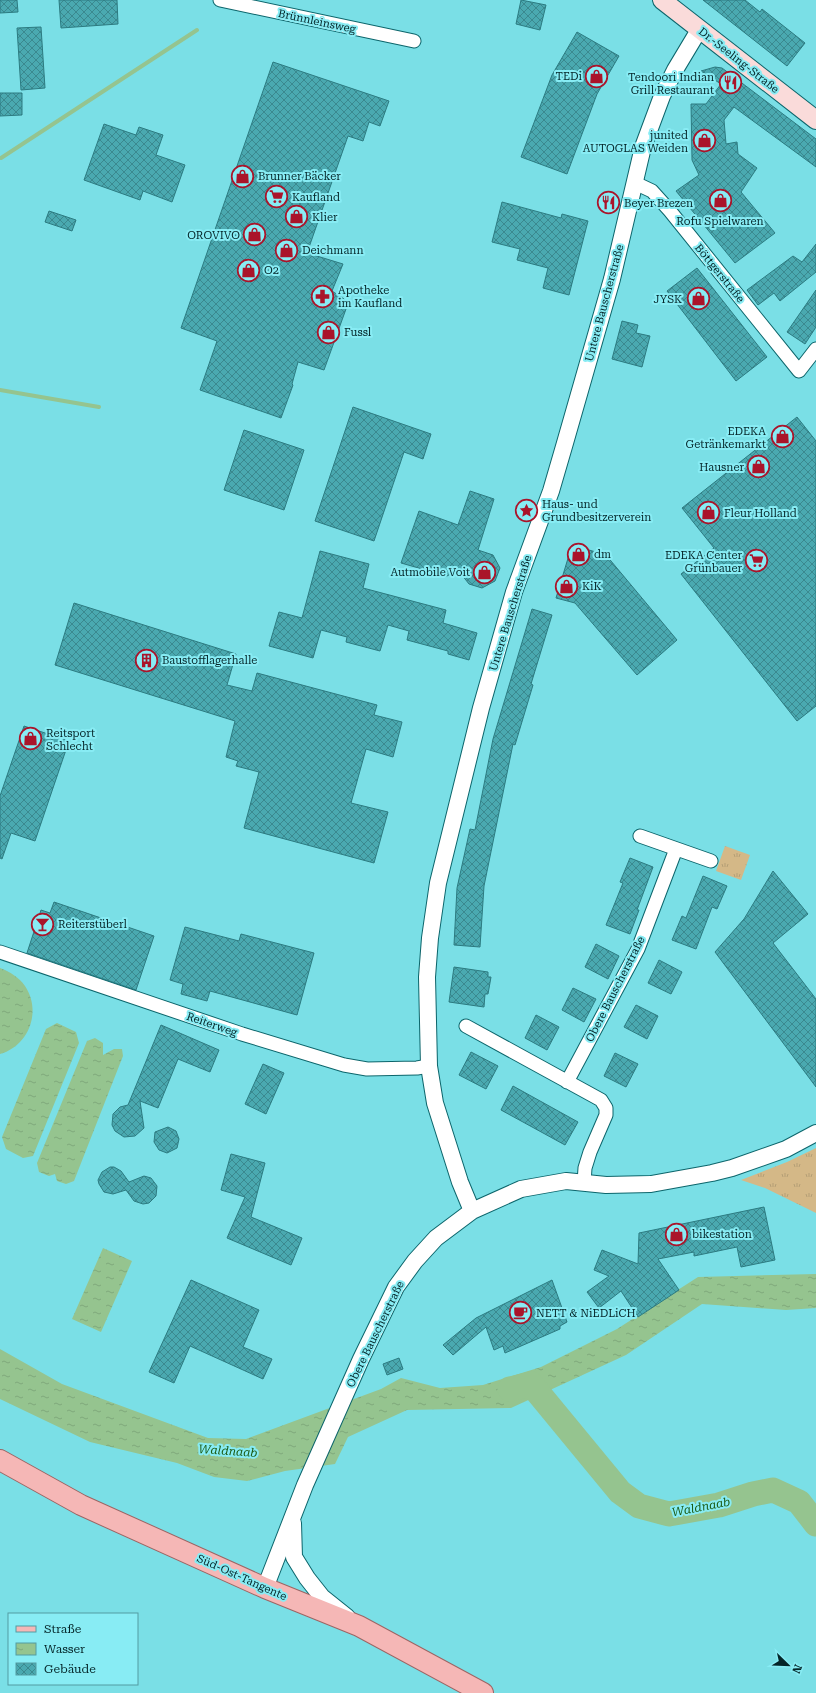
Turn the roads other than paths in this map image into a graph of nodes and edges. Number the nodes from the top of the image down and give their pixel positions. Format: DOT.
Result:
graph roads {
  1 [pos="220,0"];
  2 [pos="662,0"];
  3 [pos="699,30"];
  4 [pos="414,41"];
  5 [pos="816,120"];
  6 [pos="635,183"];
  7 [pos="816,349"];
  8 [pos="640,836"];
  9 [pos="676,849"];
  10 [pos="711,861"];
  11 [pos="0,952"];
  12 [pos="466,1026"];
  13 [pos="429,1066"];
  14 [pos="567,1082"];
  15 [pos="816,1133"];
  16 [pos="584,1183"];
  17 [pos="472,1210"];
  18 [pos="0,1460"];
  19 [pos="293,1516"];
  20 [pos="265,1588"];
  21 [pos="359,1626"];
  22 [pos="483,1693"];
  1 -- 4 [label="street, Brünnleinsweg"];
  2 -- 3 [label="main road, Dr.-Seeling-Straße"];
  3 -- 5 [label="main road, Dr.-Seeling-Straße"];
  3 -- 6 [label="street, Untere Bauscherstraße"];
  6 -- 7 [label="street, Böttgerstraße"];
  6 -- 13 [label="street, Untere Bauscherstraße"];
  8 -- 9 [label="street"];
  9 -- 10 [label="street"];
  9 -- 14 [label="street, Obere Bauscherstraße"];
  11 -- 13 [label="street, Reiterweg"];
  12 -- 14 [label="street"];
  13 -- 17 [label="street, Untere Bauscherstraße"];
  14 -- 16 [label="street"];
  15 -- 16 [label="street, Obere Bauscherstraße"];
  16 -- 17 [label="street, Obere Bauscherstraße"];
  17 -- 19 [label="street, Obere Bauscherstraße"];
  18 -- 20 [label="main road, Süd-Ost-Tangente"];
  19 -- 20 [label="street, Obere Bauscherstraße"];
  19 -- 21 [label="street"];
  20 -- 21 [label="main road, Süd-Ost-Tangente"];
  21 -- 22 [label="main road, Süd-Ost-Tangente"];
}
